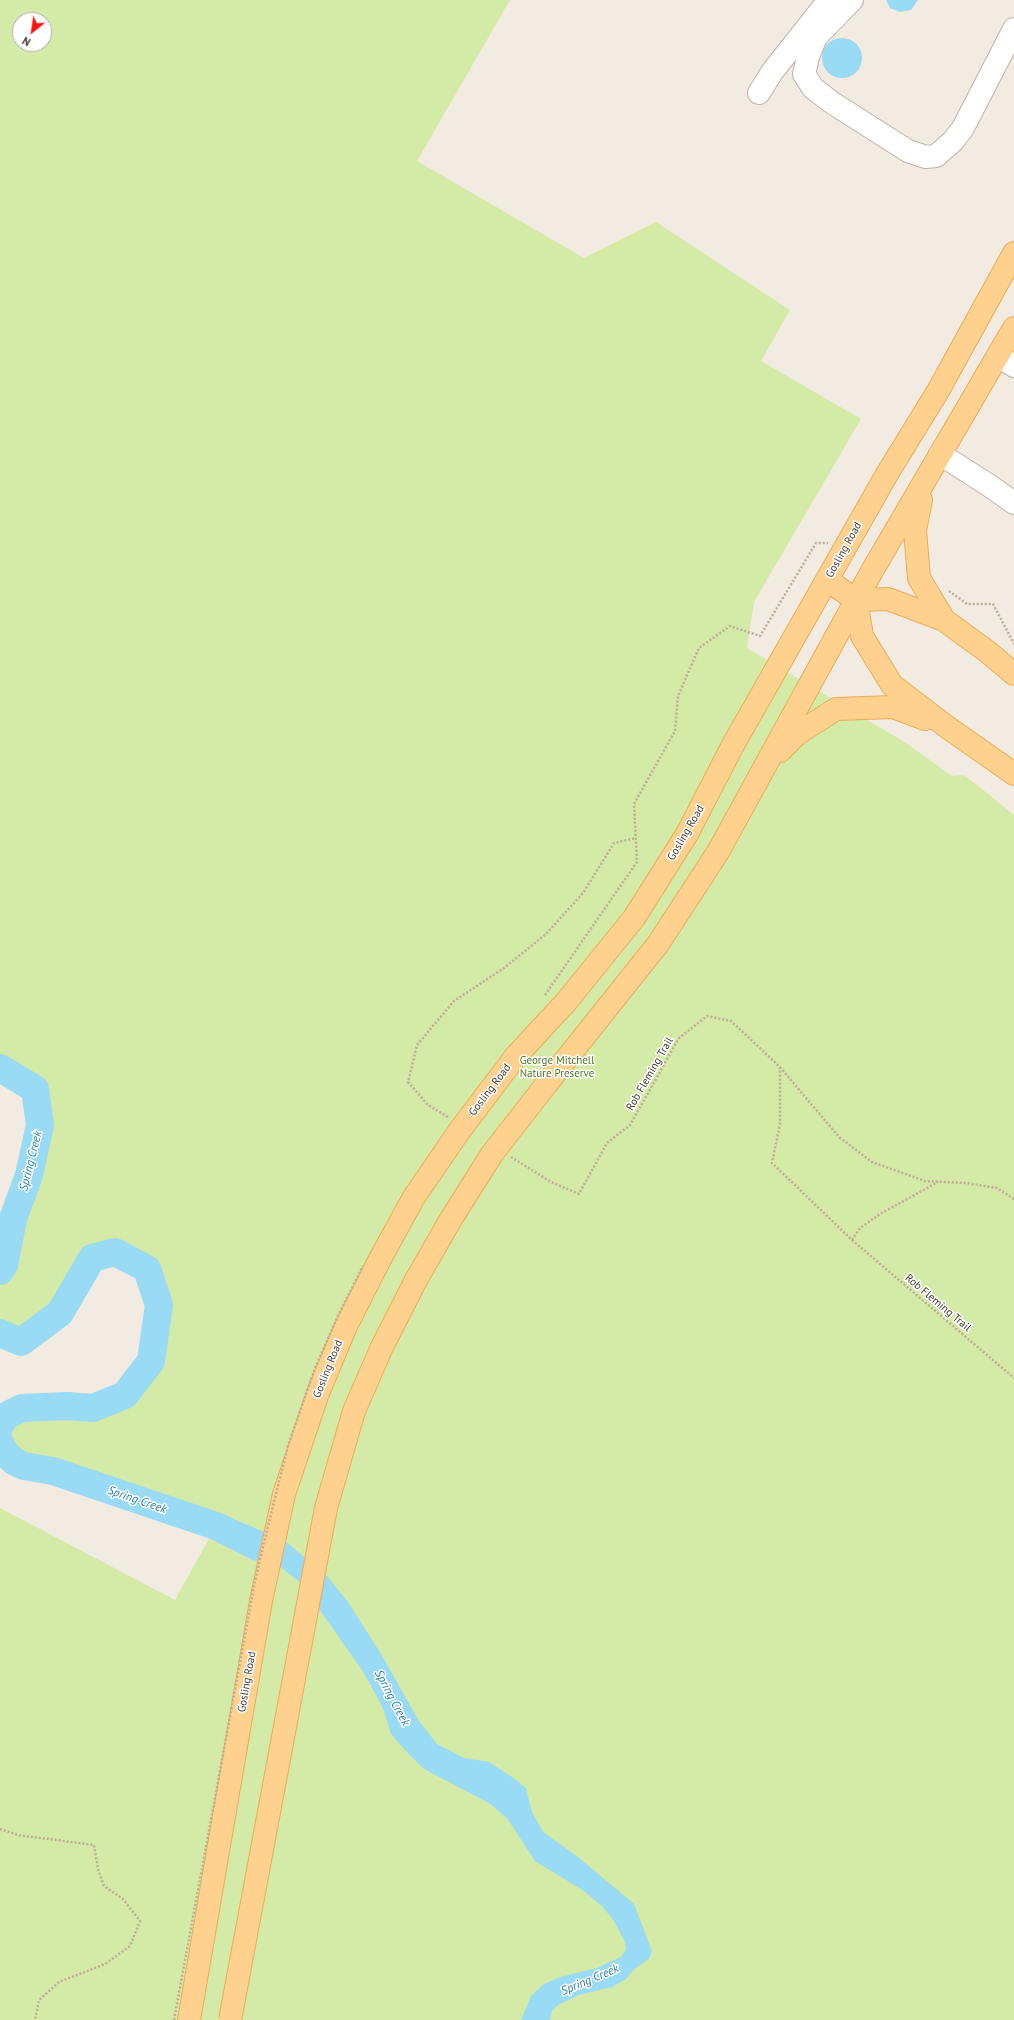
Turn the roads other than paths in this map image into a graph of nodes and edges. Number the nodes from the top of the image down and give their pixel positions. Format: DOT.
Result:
graph roads {
  1 [pos="830,0"];
  2 [pos="852,0"];
  3 [pos="1014,29"];
  4 [pos="759,93"];
  5 [pos="1014,253"];
  6 [pos="1014,328"];
  7 [pos="1006,361"];
  8 [pos="940,454"];
  9 [pos="926,481"];
  10 [pos="1014,503"];
  11 [pos="827,580"];
  12 [pos="856,600"];
  13 [pos="944,620"];
  14 [pos="1014,674"];
  15 [pos="947,727"];
  16 [pos="765,766"];
  17 [pos="1014,774"];
  18 [pos="189,2020"];
  19 [pos="230,2020"];
  1 -- 4 [label="lane"];
  2 -- 3 [label="lane"];
  5 -- 11 [label="main road, Gosling Road"];
  6 -- 7 [label="main road"];
  7 -- 8 [label="main road"];
  8 -- 9 [label="main road"];
  8 -- 10 [label="lane"];
  9 -- 12 [label="main road"];
  9 -- 13 [label="main road"];
  11 -- 12 [label="main road"];
  11 -- 18 [label="main road, Gosling Road, bridge"];
  12 -- 13 [label="main road"];
  12 -- 15 [label="main road"];
  12 -- 16 [label="main road"];
  13 -- 14 [label="main road"];
  15 -- 16 [label="main road"];
  15 -- 17 [label="main road"];
  16 -- 19 [label="main road, bridge"];
}
